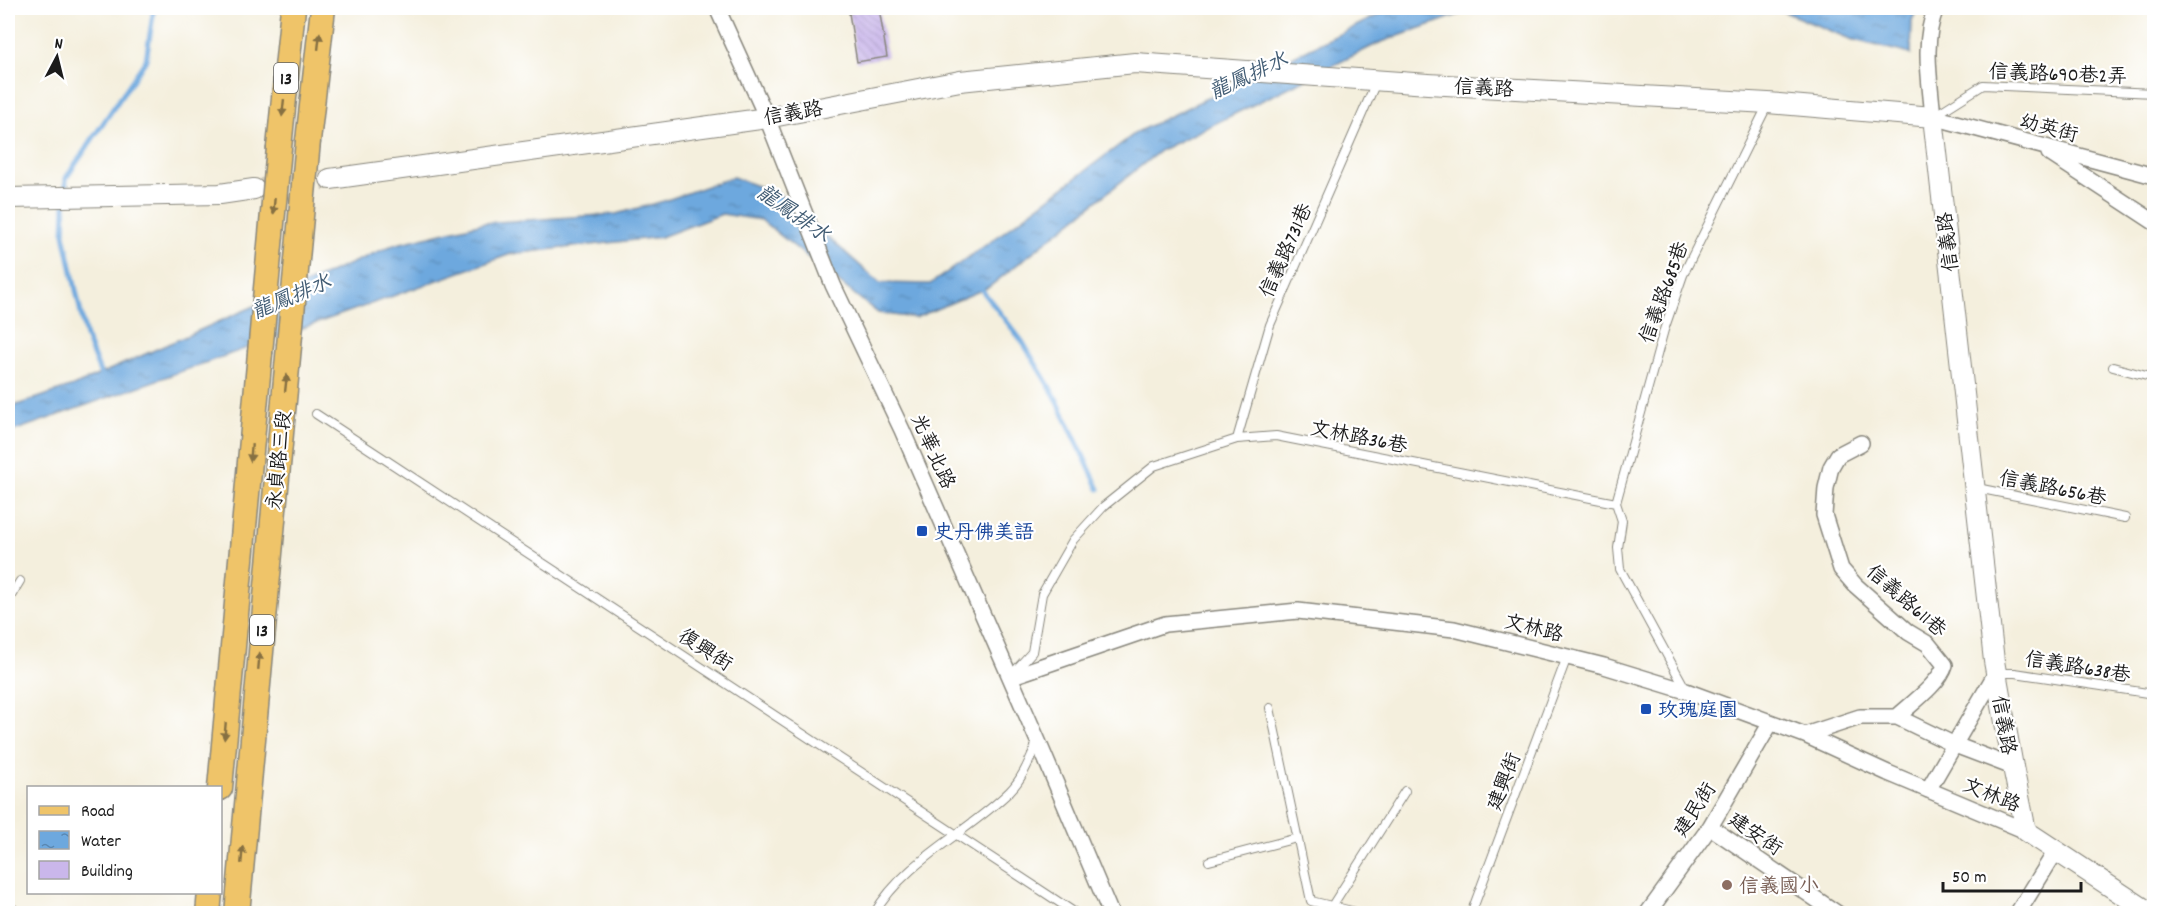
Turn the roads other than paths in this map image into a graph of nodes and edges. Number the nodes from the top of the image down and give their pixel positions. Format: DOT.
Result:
graph roads {
  1 [pos="293,8"];
  2 [pos="323,8"];
  3 [pos="717,8"];
  4 [pos="1936,8"];
  5 [pos="1377,80"];
  6 [pos="2154,93"];
  7 [pos="1768,103"];
  8 [pos="1933,117"];
  9 [pos="767,118"];
  10 [pos="2040,147"];
  11 [pos="2154,176"];
  12 [pos="330,179"];
  13 [pos="254,189"];
  14 [pos="8,198"];
  15 [pos="2154,222"];
  16 [pos="2113,367"];
  17 [pos="2154,378"];
  18 [pos="316,414"];
  19 [pos="1237,439"];
  20 [pos="1862,443"];
  21 [pos="1975,488"];
  22 [pos="1616,502"];
  23 [pos="2125,518"];
  24 [pos="20,581"];
  25 [pos="8,601"];
  26 [pos="1567,657"];
  27 [pos="1996,673"];
  28 [pos="1010,677"];
  29 [pos="1686,692"];
  30 [pos="2154,694"];
  31 [pos="1270,708"];
  32 [pos="1897,717"];
  33 [pos="1770,724"];
  34 [pos="1805,735"];
  35 [pos="1038,741"];
  36 [pos="1955,745"];
  37 [pos="2013,767"];
  38 [pos="220,786"];
  39 [pos="1928,790"];
  40 [pos="1405,791"];
  41 [pos="1710,827"];
  42 [pos="2026,831"];
  43 [pos="958,834"];
  44 [pos="1297,838"];
  45 [pos="2056,850"];
  46 [pos="1209,861"];
  47 [pos="210,894"];
  48 [pos="8,905"];
  49 [pos="1332,906"];
  50 [pos="20,914"];
  51 [pos="208,914"];
  52 [pos="237,914"];
  53 [pos="874,914"];
  54 [pos="1077,914"];
  55 [pos="1111,914"];
  56 [pos="1364,914"];
  57 [pos="1466,914"];
  58 [pos="1647,914"];
  59 [pos="1838,914"];
  60 [pos="2017,914"];
  61 [pos="2152,914"];
  1 -- 38 [label="main road, 永貞路三段 / 13, one-way, bridge"];
  52 -- 2 [label="main road, 永貞路三段 / 13, one-way, bridge"];
  3 -- 9 [label="street, 光華北路"];
  4 -- 8 [label="street"];
  5 -- 7 [label="street, 信義路"];
  5 -- 9 [label="street, 信義路"];
  5 -- 19 [label="lane, 信義路731巷"];
  6 -- 8 [label="lane, 信義路690巷2弄"];
  7 -- 8 [label="street, 信義路"];
  7 -- 22 [label="lane, 信義路685巷"];
  8 -- 10 [label="street, 幼英街"];
  8 -- 21 [label="street, 信義路"];
  9 -- 12 [label="street, 信義路"];
  9 -- 28 [label="street, 光華北路"];
  10 -- 11 [label="street, 幼英街"];
  10 -- 15 [label="street"];
  13 -- 14 [label="street"];
  16 -- 17 [label="lane"];
  18 -- 43 [label="lane, 復興街"];
  19 -- 22 [label="lane, 文林路36巷"];
  19 -- 28 [label="lane, 文林路36巷"];
  20 -- 32 [label="street, 信義路611巷"];
  21 -- 23 [label="lane, 信義路656巷"];
  21 -- 27 [label="street, 信義路"];
  22 -- 29 [label="lane"];
  24 -- 25 [label="lane"];
  26 -- 28 [label="street, 文林路"];
  26 -- 29 [label="street, 文林路"];
  26 -- 57 [label="lane, 建興街"];
  27 -- 30 [label="lane, 信義路638巷"];
  27 -- 36 [label="street"];
  27 -- 37 [label="street, 信義路"];
  28 -- 35 [label="street, 光華北路"];
  29 -- 33 [label="street, 文林路"];
  31 -- 44 [label="lane"];
  32 -- 34 [label="street"];
  32 -- 36 [label="street"];
  33 -- 34 [label="street, 文林路"];
  33 -- 41 [label="street, 建民街"];
  34 -- 39 [label="street, 文林路"];
  35 -- 43 [label="lane"];
  35 -- 55 [label="street, 光華北路"];
  36 -- 37 [label="street"];
  36 -- 39 [label="street"];
  37 -- 42 [label="street, 信義路"];
  39 -- 42 [label="street, 文林路"];
  40 -- 49 [label="lane"];
  41 -- 58 [label="street, 建民街"];
  41 -- 59 [label="street, 建安街"];
  42 -- 45 [label="street"];
  43 -- 53 [label="lane"];
  43 -- 54 [label="lane, 復興街"];
  44 -- 46 [label="lane"];
  44 -- 49 [label="lane"];
  45 -- 60 [label="street"];
  45 -- 61 [label="street"];
  47 -- 51 [label="main road"];
  48 -- 50 [label="lane"];
  49 -- 56 [label="lane"];
}
